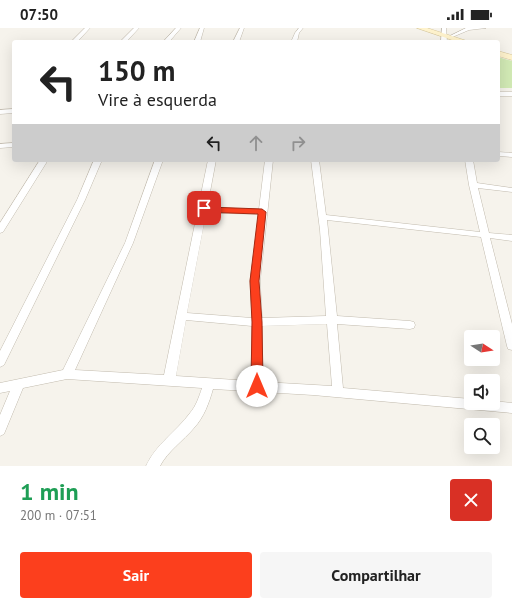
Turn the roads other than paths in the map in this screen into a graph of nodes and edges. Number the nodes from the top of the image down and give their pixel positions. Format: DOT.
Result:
graph roads {
  1 [pos="82,28"];
  2 [pos="88,28"];
  3 [pos="137,28"];
  4 [pos="179,28"];
  5 [pos="202,28"];
  6 [pos="242,28"];
  7 [pos="301,28"];
  8 [pos="420,28"];
  9 [pos="429,28"];
  10 [pos="484,28"];
  11 [pos="443,35"];
  12 [pos="450,37"];
  13 [pos="76,40"];
  14 [pos="125,40"];
  15 [pos="168,40"];
  16 [pos="199,40"];
  17 [pos="237,40"];
  18 [pos="295,40"];
  19 [pos="460,40"];
  20 [pos="500,54"];
  21 [pos="512,58"];
  22 [pos="500,90"];
  23 [pos="512,90"];
  24 [pos="500,94"];
  25 [pos="512,94"];
  26 [pos="0,108"];
  27 [pos="12,108"];
  28 [pos="0,112"];
  29 [pos="12,112"];
  30 [pos="12,145"];
  31 [pos="0,146"];
  32 [pos="500,154"];
  33 [pos="512,155"];
  34 [pos="43,162"];
  35 [pos="97,162"];
  36 [pos="158,162"];
  37 [pos="212,162"];
  38 [pos="269,162"];
  39 [pos="315,162"];
  40 [pos="469,162"];
  41 [pos="473,185"];
  42 [pos="512,190"];
  43 [pos="203,210"];
  44 [pos="262,212"];
  45 [pos="322,217"];
  46 [pos="0,230"];
  47 [pos="485,235"];
  48 [pos="512,238"];
  49 [pos="181,316"];
  50 [pos="332,320"];
  51 [pos="257,322"];
  52 [pos="410,325"];
  53 [pos="512,346"];
  54 [pos="0,362"];
  55 [pos="67,374"];
  56 [pos="169,380"];
  57 [pos="209,383"];
  58 [pos="18,386"];
  59 [pos="257,386"];
  60 [pos="0,388"];
  61 [pos="338,392"];
  62 [pos="512,408"];
  63 [pos="0,430"];
  64 [pos="153,466"];
  1 -- 2 [label="street"];
  2 -- 13 [label="street"];
  3 -- 14 [label="street"];
  4 -- 15 [label="street"];
  5 -- 16 [label="street"];
  6 -- 17 [label="street"];
  7 -- 18 [label="street"];
  8 -- 11 [label="street"];
  9 -- 11 [label="street"];
  10 -- 12 [label="street"];
  11 -- 12 [label="street"];
  12 -- 19 [label="street"];
  20 -- 21 [label="street"];
  22 -- 23 [label="street"];
  24 -- 25 [label="street"];
  26 -- 27 [label="street"];
  28 -- 29 [label="street"];
  30 -- 31 [label="street"];
  32 -- 33 [label="street"];
  34 -- 46 [label="street"];
  35 -- 54 [label="street"];
  36 -- 55 [label="street"];
  37 -- 43 [label="street"];
  38 -- 44 [label="street"];
  39 -- 45 [label="street"];
  40 -- 41 [label="street"];
  41 -- 42 [label="street"];
  41 -- 47 [label="street"];
  43 -- 44 [label="street"];
  43 -- 49 [label="street"];
  44 -- 51 [label="street"];
  45 -- 47 [label="street"];
  45 -- 50 [label="street"];
  47 -- 48 [label="street"];
  47 -- 53 [label="street"];
  49 -- 51 [label="street"];
  49 -- 56 [label="street"];
  50 -- 51 [label="street"];
  50 -- 52 [label="street"];
  50 -- 61 [label="street"];
  51 -- 59 [label="street"];
  55 -- 56 [label="street"];
  55 -- 58 [label="street"];
  56 -- 57 [label="street"];
  57 -- 59 [label="street"];
  57 -- 64 [label="street"];
  58 -- 60 [label="street"];
  58 -- 63 [label="street"];
  59 -- 61 [label="street"];
  61 -- 62 [label="street"];
}
